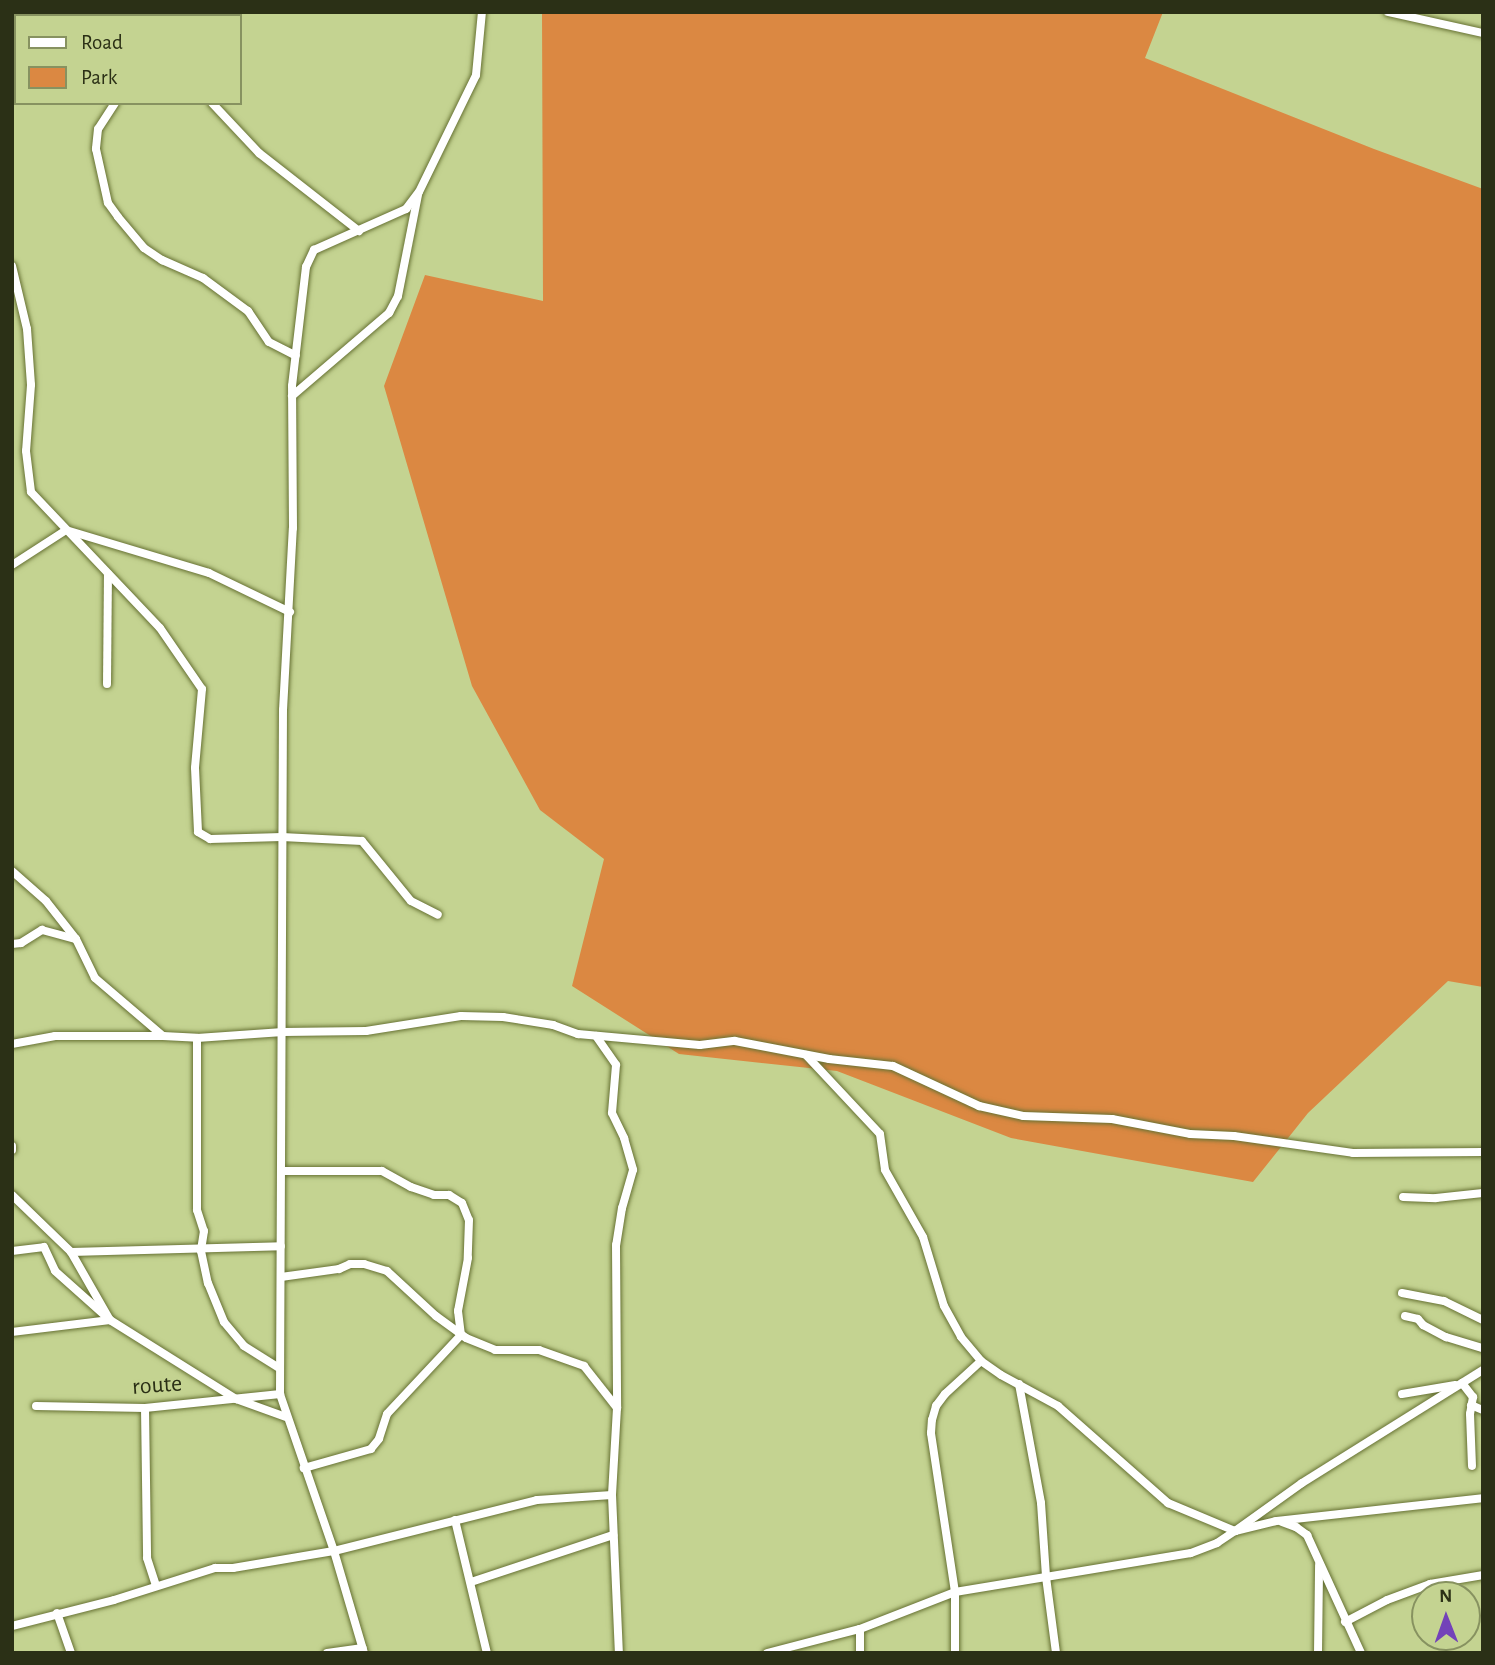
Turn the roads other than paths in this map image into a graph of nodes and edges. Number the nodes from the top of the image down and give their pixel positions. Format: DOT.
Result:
graph roads {
  1 [pos="482,12"];
  2 [pos="1388,12"];
  3 [pos="1483,33"];
  4 [pos="114,105"];
  5 [pos="214,105"];
  6 [pos="418,192"];
  7 [pos="359,231"];
  8 [pos="12,266"];
  9 [pos="296,356"];
  10 [pos="292,396"];
  11 [pos="66,530"];
  12 [pos="12,565"];
  13 [pos="107,574"];
  14 [pos="290,612"];
  15 [pos="107,684"];
  16 [pos="282,837"];
  17 [pos="12,871"];
  18 [pos="438,915"];
  19 [pos="76,939"];
  20 [pos="12,944"];
  21 [pos="283,1032"];
  22 [pos="163,1036"];
  23 [pos="596,1036"];
  24 [pos="197,1038"];
  25 [pos="12,1044"];
  26 [pos="806,1055"];
  27 [pos="1483,1152"];
  28 [pos="282,1171"];
  29 [pos="1483,1193"];
  30 [pos="12,1195"];
  31 [pos="1403,1197"];
  32 [pos="281,1246"];
  33 [pos="202,1248"];
  34 [pos="12,1251"];
  35 [pos="71,1252"];
  36 [pos="281,1277"];
  37 [pos="1402,1293"];
  38 [pos="1405,1316"];
  39 [pos="110,1320"];
  40 [pos="1483,1320"];
  41 [pos="12,1332"];
  42 [pos="461,1335"];
  43 [pos="1483,1348"];
  44 [pos="981,1361"];
  45 [pos="279,1368"];
  46 [pos="1483,1370"];
  47 [pos="1462,1383"];
  48 [pos="1019,1384"];
  49 [pos="280,1394"];
  50 [pos="1402,1394"];
  51 [pos="236,1399"];
  52 [pos="1471,1405"];
  53 [pos="36,1406"];
  54 [pos="145,1408"];
  55 [pos="617,1408"];
  56 [pos="1483,1410"];
  57 [pos="286,1417"];
  58 [pos="1472,1466"];
  59 [pos="304,1468"];
  60 [pos="612,1495"];
  61 [pos="1483,1498"];
  62 [pos="456,1520"];
  63 [pos="1276,1521"];
  64 [pos="1235,1531"];
  65 [pos="613,1535"];
  66 [pos="334,1551"];
  67 [pos="1319,1562"];
  68 [pos="1483,1575"];
  69 [pos="1046,1577"];
  70 [pos="471,1582"];
  71 [pos="156,1586"];
  72 [pos="956,1592"];
  73 [pos="57,1613"];
  74 [pos="1345,1622"];
  75 [pos="12,1626"];
  76 [pos="860,1629"];
  77 [pos="363,1650"];
  78 [pos="71,1653"];
  79 [pos="327,1653"];
  80 [pos="487,1653"];
  81 [pos="619,1653"];
  82 [pos="767,1653"];
  83 [pos="860,1653"];
  84 [pos="955,1653"];
  85 [pos="1056,1653"];
  86 [pos="1318,1653"];
  87 [pos="1361,1653"];
  1 -- 6 [label="street"];
  2 -- 3 [label="street"];
  4 -- 9 [label="street"];
  5 -- 7 [label="street"];
  6 -- 7 [label="street"];
  6 -- 10 [label="street"];
  7 -- 9 [label="street"];
  8 -- 11 [label="street"];
  9 -- 10 [label="street"];
  10 -- 14 [label="street"];
  11 -- 12 [label="street"];
  11 -- 13 [label="street"];
  11 -- 14 [label="street"];
  13 -- 15 [label="street"];
  13 -- 16 [label="street"];
  14 -- 16 [label="street"];
  16 -- 18 [label="street"];
  16 -- 21 [label="street"];
  17 -- 19 [label="street"];
  19 -- 20 [label="street"];
  19 -- 22 [label="street"];
  21 -- 23 [label="street"];
  21 -- 24 [label="street"];
  21 -- 28 [label="street"];
  22 -- 24 [label="street"];
  22 -- 25 [label="street"];
  23 -- 26 [label="street"];
  23 -- 55 [label="street"];
  24 -- 33 [label="street"];
  26 -- 27 [label="street"];
  26 -- 44 [label="street"];
  28 -- 32 [label="street"];
  28 -- 42 [label="street"];
  29 -- 31 [label="street"];
  30 -- 35 [label="street"];
  32 -- 33 [label="street"];
  32 -- 36 [label="street"];
  33 -- 35 [label="street"];
  33 -- 45 [label="street"];
  34 -- 39 [label="street"];
  35 -- 39 [label="street"];
  36 -- 42 [label="street"];
  36 -- 45 [label="street"];
  37 -- 40 [label="street"];
  38 -- 43 [label="street"];
  39 -- 41 [label="street"];
  39 -- 51 [label="street"];
  42 -- 55 [label="street"];
  42 -- 59 [label="street"];
  44 -- 48 [label="street"];
  44 -- 72 [label="street"];
  45 -- 49 [label="street"];
  46 -- 47 [label="street"];
  47 -- 50 [label="street"];
  47 -- 52 [label="street"];
  47 -- 64 [label="street"];
  48 -- 64 [label="street"];
  48 -- 69 [label="street"];
  49 -- 51 [label="street, route"];
  49 -- 57 [label="street"];
  51 -- 54 [label="street, route"];
  51 -- 57 [label="street"];
  52 -- 56 [label="street"];
  52 -- 58 [label="street"];
  53 -- 54 [label="street, route"];
  54 -- 71 [label="street"];
  55 -- 60 [label="street"];
  57 -- 59 [label="street"];
  59 -- 66 [label="street"];
  60 -- 62 [label="street"];
  60 -- 65 [label="street"];
  61 -- 63 [label="street"];
  62 -- 66 [label="street"];
  62 -- 70 [label="street"];
  63 -- 64 [label="street"];
  63 -- 67 [label="street"];
  64 -- 69 [label="street"];
  65 -- 70 [label="street"];
  65 -- 81 [label="street"];
  66 -- 71 [label="street"];
  66 -- 77 [label="street"];
  67 -- 74 [label="street"];
  67 -- 86 [label="street"];
  68 -- 74 [label="street"];
  69 -- 72 [label="street"];
  69 -- 85 [label="street"];
  70 -- 80 [label="street"];
  71 -- 73 [label="street"];
  72 -- 76 [label="street"];
  72 -- 84 [label="street"];
  73 -- 75 [label="street"];
  73 -- 78 [label="street"];
  74 -- 87 [label="street"];
  76 -- 82 [label="street"];
  76 -- 83 [label="street"];
  77 -- 79 [label="street"];
}
